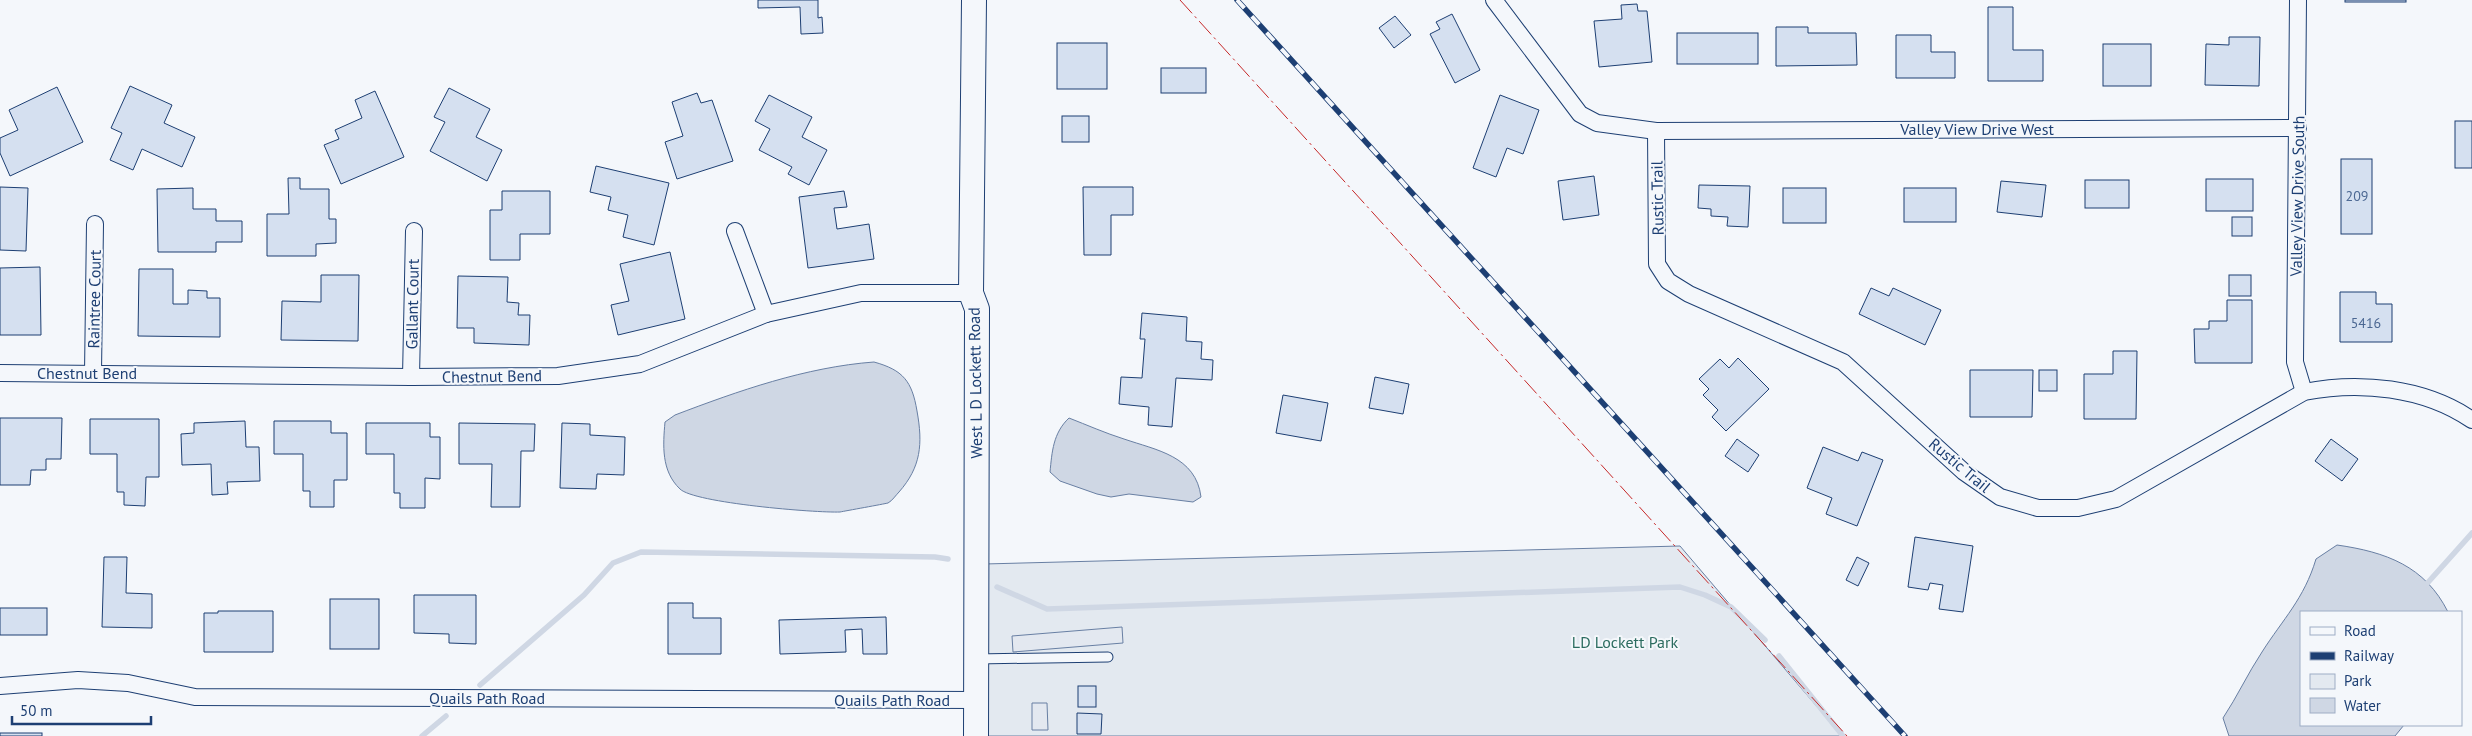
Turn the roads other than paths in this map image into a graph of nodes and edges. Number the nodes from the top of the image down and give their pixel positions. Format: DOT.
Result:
graph roads {
  1 [pos="974,0"];
  2 [pos="1494,0"];
  3 [pos="2298,0"];
  4 [pos="2298,128"];
  5 [pos="1656,131"];
  6 [pos="95,224"];
  7 [pos="414,232"];
  8 [pos="735,232"];
  9 [pos="971,293"];
  10 [pos="766,314"];
  11 [pos="0,373"];
  12 [pos="93,373"];
  13 [pos="411,377"];
  14 [pos="2304,392"];
  15 [pos="2472,420"];
  16 [pos="1108,657"];
  17 [pos="976,659"];
  18 [pos="0,686"];
  19 [pos="976,700"];
  20 [pos="976,736"];
  1 -- 9 [label="main road, West L D Lockett Road"];
  2 -- 5 [label="street, Valley View Drive West"];
  3 -- 4 [label="street, Valley View Drive South"];
  4 -- 5 [label="street, Valley View Drive West"];
  4 -- 14 [label="street, Valley View Drive South"];
  5 -- 14 [label="street, Rustic Trail"];
  6 -- 12 [label="street, Raintree Court"];
  7 -- 13 [label="street, Gallant Court"];
  8 -- 10 [label="street"];
  9 -- 10 [label="street, Chestnut Bend"];
  9 -- 17 [label="main road, West L D Lockett Road"];
  10 -- 13 [label="street, Chestnut Bend"];
  11 -- 12 [label="street, Chestnut Bend"];
  12 -- 13 [label="street, Chestnut Bend"];
  14 -- 15 [label="street, Rustic Trail"];
  16 -- 17 [label="lane"];
  17 -- 19 [label="main road, West L D Lockett Road"];
  18 -- 19 [label="street, Quails Path Road"];
  19 -- 20 [label="main road, West L D Lockett Road"];
}
